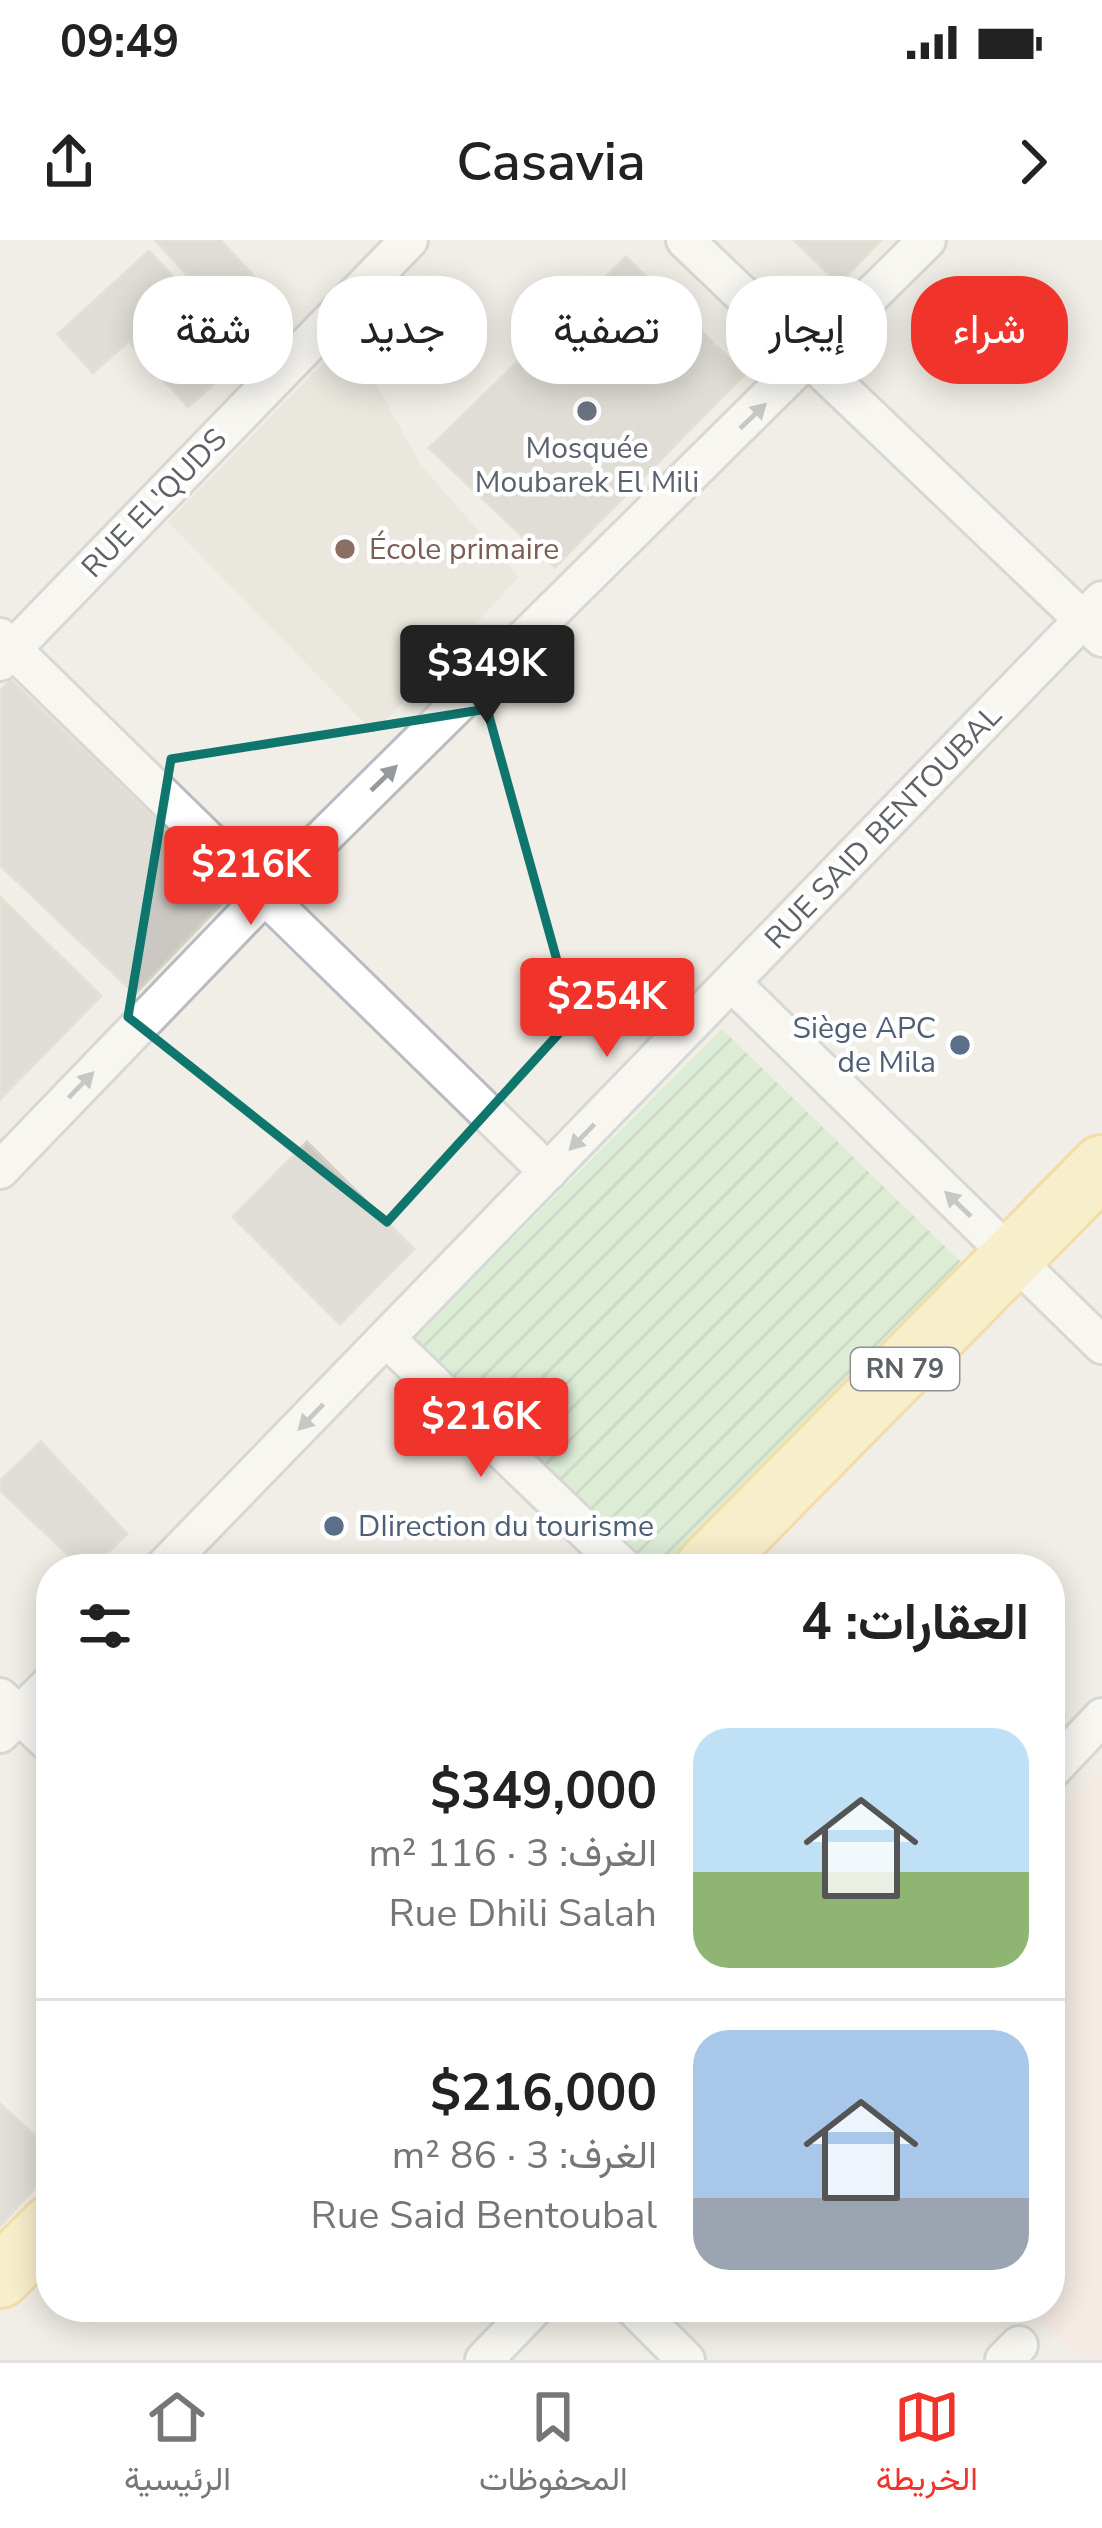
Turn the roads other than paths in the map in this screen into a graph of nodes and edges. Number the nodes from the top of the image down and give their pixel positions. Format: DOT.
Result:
graph roads {
  1 [pos="409,240"];
  2 [pos="685,240"];
  3 [pos="927,240"];
  4 [pos="726,281"];
  5 [pos="887,281"];
  6 [pos="786,384"];
  7 [pos="833,384"];
  8 [pos="1096,619"];
  9 [pos="4,649"];
  10 [pos="267,893"];
  11 [pos="732,983"];
  12 [pos="1102,1166"];
  13 [pos="0,1169"];
  14 [pos="548,1172"];
  15 [pos="1014,1259"];
  16 [pos="387,1339"];
  17 [pos="1102,1345"];
  18 [pos="177,1554"];
  19 [pos="609,1554"];
  20 [pos="720,1554"];
  21 [pos="36,1694"];
  22 [pos="6,1716"];
  23 [pos="1102,1717"];
  24 [pos="36,1735"];
  25 [pos="1065,1756"];
  26 [pos="36,2240"];
  27 [pos="0,2277"];
  28 [pos="521,2322"];
  29 [pos="648,2322"];
  30 [pos="484,2360"];
  31 [pos="686,2360"];
  1 -- 9 [label="street, RUE EL'QUDS"];
  2 -- 4 [label="street"];
  3 -- 5 [label="street"];
  10 -- 6 [label="street, one-way"];
  7 -- 8 [label="street"];
  8 -- 11 [label="street, RUE SAID BENTOUBAL"];
  9 -- 10 [label="street"];
  13 -- 10 [label="street, one-way"];
  10 -- 14 [label="street"];
  11 -- 14 [label="street, RUE SAID BENTOUBAL, one-way"];
  15 -- 11 [label="street, one-way"];
  12 -- 15 [label="main road, RN 79"];
  14 -- 16 [label="street, RUE SAID BENTOUBAL"];
  15 -- 17 [label="street"];
  15 -- 20 [label="main road, RN 79"];
  16 -- 18 [label="street, RUE SAID BENTOUBAL, one-way"];
  16 -- 19 [label="street"];
  21 -- 22 [label="street"];
  22 -- 24 [label="street"];
  23 -- 25 [label="street"];
  26 -- 27 [label="main road"];
  28 -- 30 [label="street"];
  29 -- 31 [label="street"];
}
